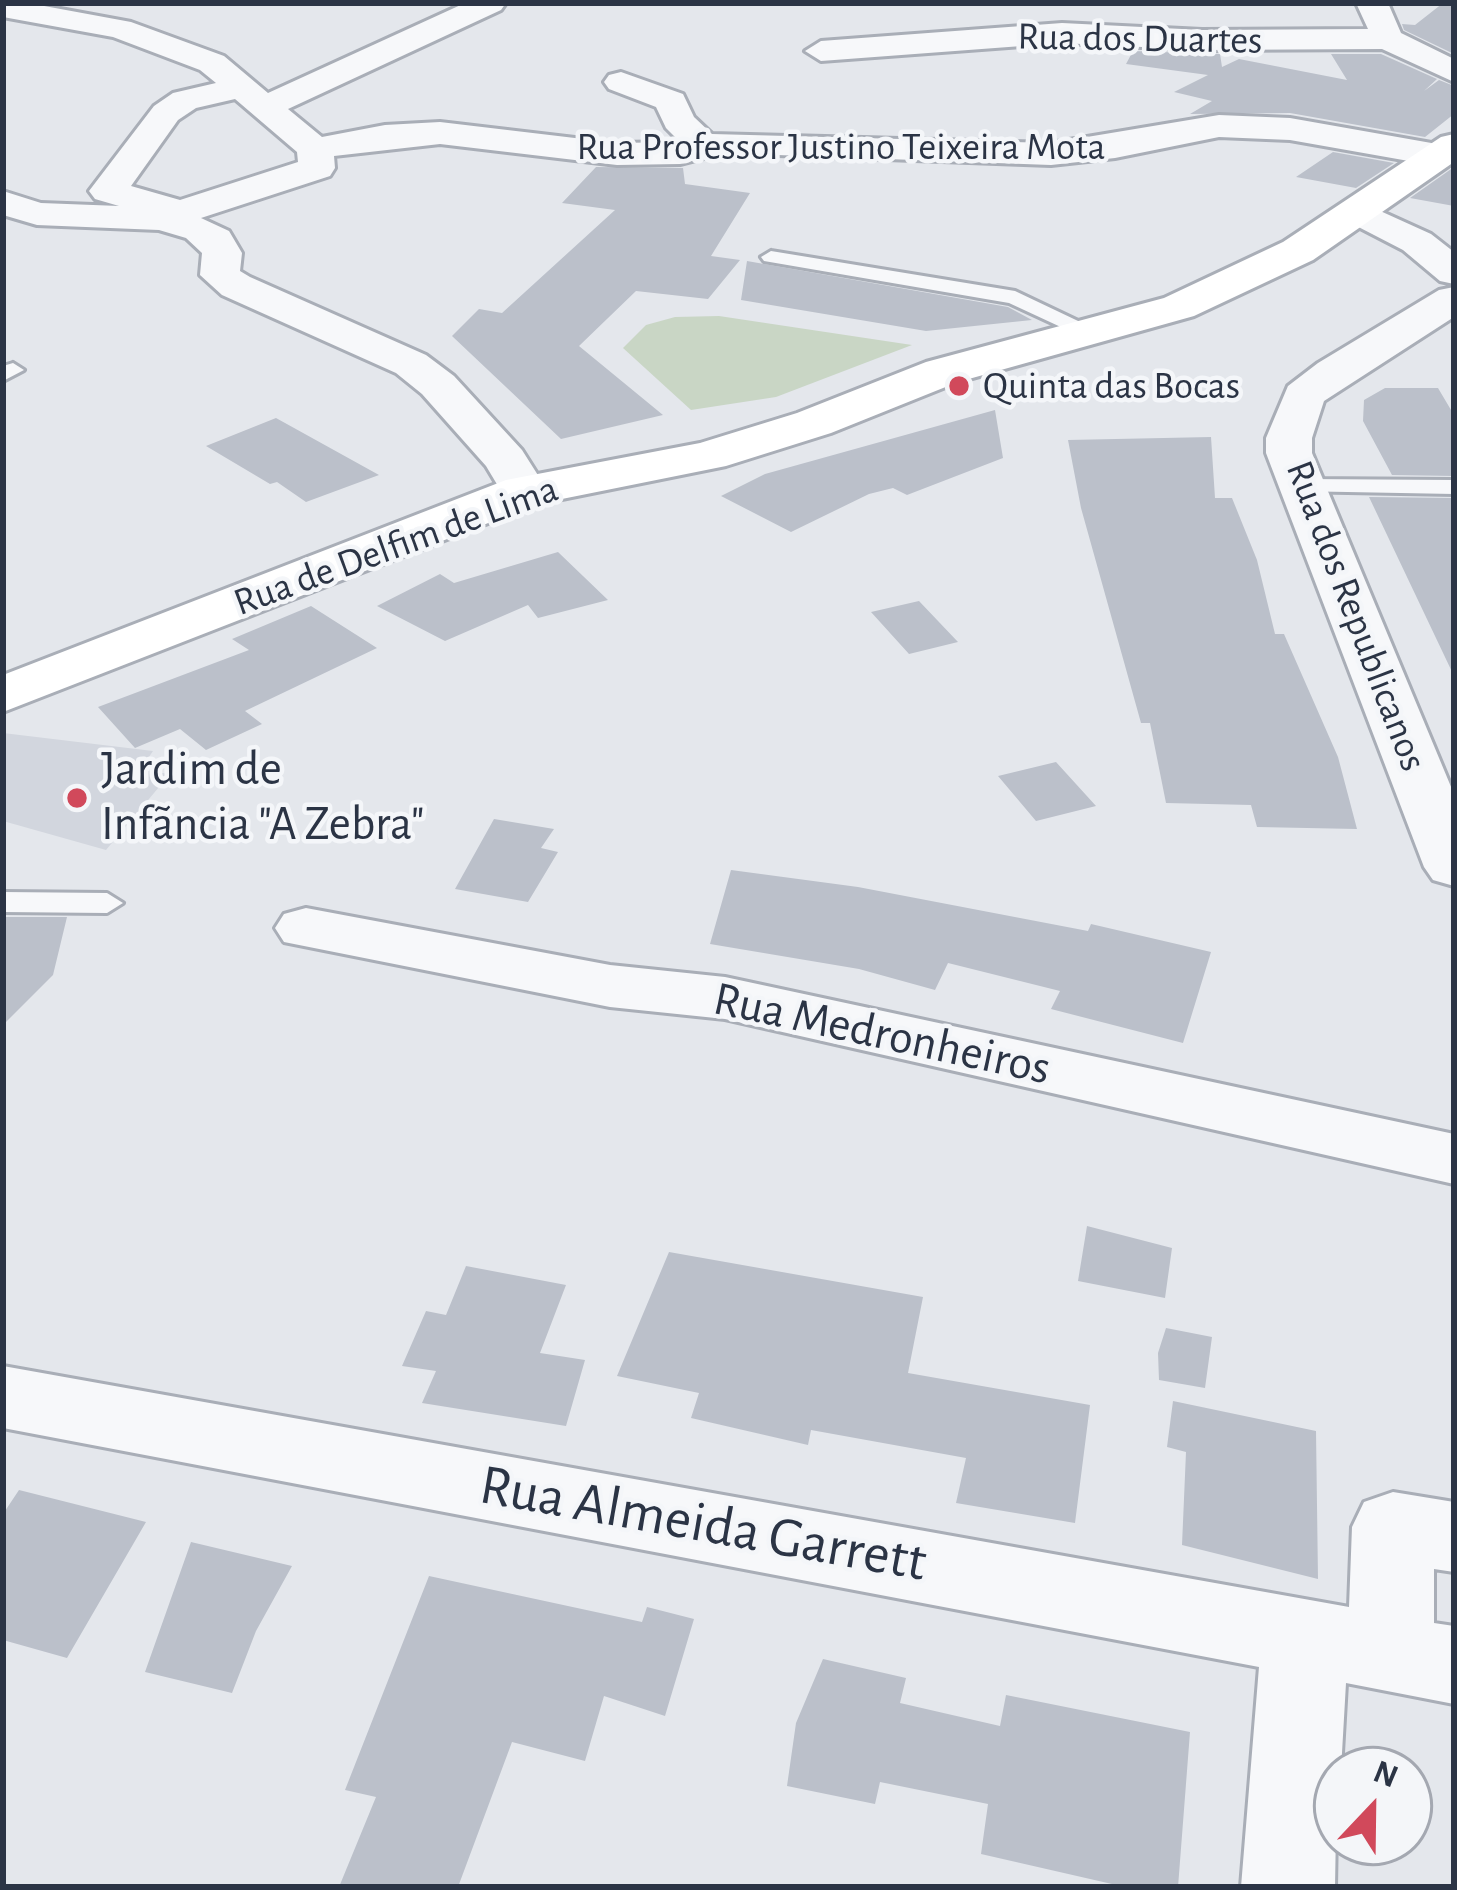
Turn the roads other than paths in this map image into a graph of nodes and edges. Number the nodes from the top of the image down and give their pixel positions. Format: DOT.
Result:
graph roads {
  1 [pos="490,3"];
  2 [pos="988,3"];
  3 [pos="1372,3"];
  4 [pos="3,8"];
  5 [pos="1374,39"];
  6 [pos="820,51"];
  7 [pos="1454,72"];
  8 [pos="621,82"];
  9 [pos="253,97"];
  10 [pos="705,146"];
  11 [pos="315,149"];
  12 [pos="1445,150"];
  13 [pos="3,202"];
  14 [pos="1356,211"];
  15 [pos="172,215"];
  16 [pos="771,257"];
  17 [pos="1454,272"];
  18 [pos="1454,299"];
  19 [pos="1086,330"];
  20 [pos="1303,486"];
  21 [pos="1454,487"];
  22 [pos="524,491"];
  23 [pos="3,695"];
  24 [pos="1432,758"];
  25 [pos="1454,867"];
  26 [pos="3,902"];
  27 [pos="106,903"];
  28 [pos="306,928"];
  29 [pos="1454,1159"];
  30 [pos="9,1397"];
  31 [pos="1454,1537"];
  32 [pos="1305,1635"];
  33 [pos="1423,1658"];
  34 [pos="1288,1887"];
  1 -- 9 [label="street"];
  2 -- 5 [label="street"];
  3 -- 5 [label="street"];
  4 -- 9 [label="street"];
  5 -- 6 [label="street, Rua dos Duartes"];
  5 -- 7 [label="street"];
  8 -- 10 [label="street"];
  9 -- 11 [label="street"];
  9 -- 15 [label="street"];
  10 -- 11 [label="street, Rua Professor Justino Teixeira Mota"];
  10 -- 12 [label="street, Rua Professor Justino Teixeira Mota"];
  11 -- 15 [label="street"];
  12 -- 14 [label="main road, Rua de Delfim de Lima"];
  13 -- 15 [label="street"];
  14 -- 17 [label="street"];
  14 -- 19 [label="main road, Rua de Delfim de Lima"];
  15 -- 22 [label="street"];
  16 -- 19 [label="lane"];
  18 -- 20 [label="street, Rua dos Republicanos"];
  19 -- 22 [label="main road, Rua de Delfim de Lima"];
  20 -- 21 [label="lane"];
  20 -- 24 [label="street, Rua dos Republicanos"];
  22 -- 23 [label="main road, Rua de Delfim de Lima"];
  24 -- 25 [label="street, Rua dos Republicanos"];
  26 -- 27 [label="lane"];
  28 -- 29 [label="street, Rua Medronheiros"];
  30 -- 32 [label="street, Rua Almeida Garrett"];
  31 -- 33 [label="street, Rua Almeida Garrett"];
  32 -- 33 [label="street, Rua Almeida Garrett"];
  32 -- 34 [label="street"];
}
